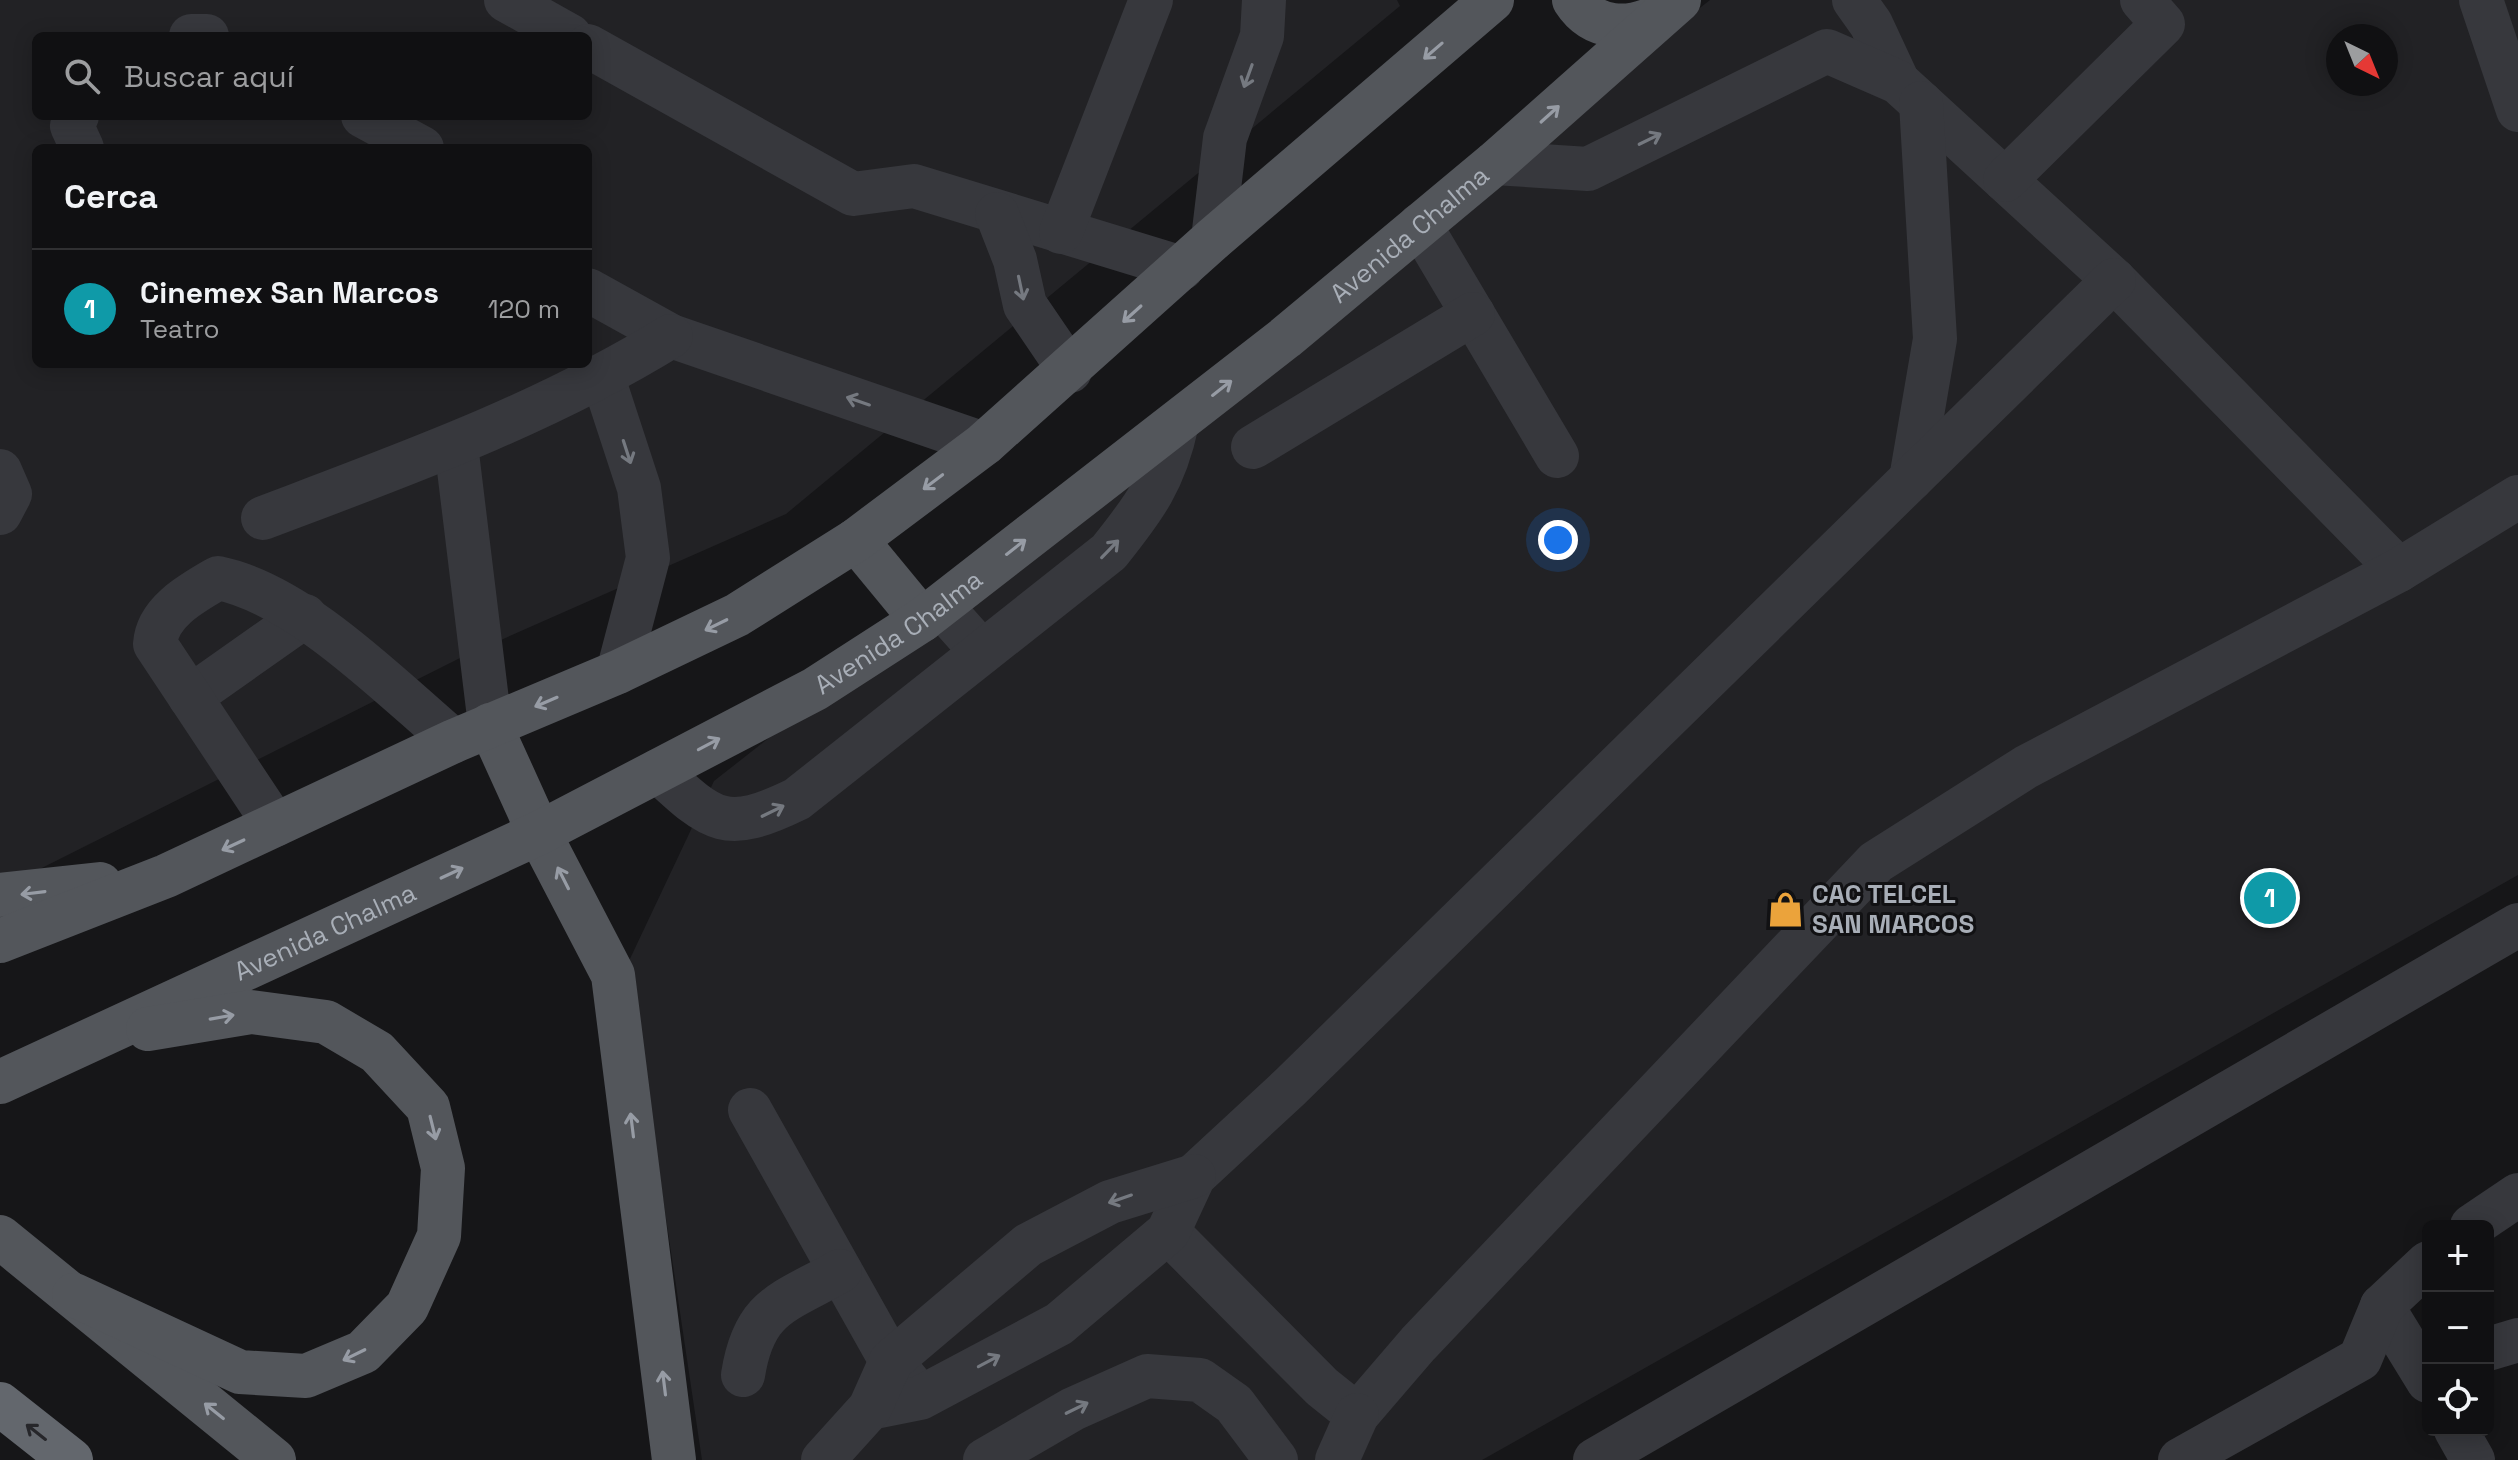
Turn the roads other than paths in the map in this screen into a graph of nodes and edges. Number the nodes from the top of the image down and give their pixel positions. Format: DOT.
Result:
graph roads {
  1 [pos="506,0"];
  2 [pos="1151,0"];
  3 [pos="1264,0"];
  4 [pos="1492,0"];
  5 [pos="1574,0"];
  6 [pos="1854,0"];
  7 [pos="2142,0"];
  8 [pos="2481,0"];
  9 [pos="1670,8"];
  10 [pos="563,32"];
  11 [pos="592,48"];
  12 [pos="1910,92"];
  13 [pos="2518,110"];
  14 [pos="75,120"];
  15 [pos="370,120"];
  16 [pos="80,144"];
  17 [pos="415,144"];
  18 [pos="1495,163"];
  19 [pos="2005,180"];
  20 [pos="997,214"];
  21 [pos="1420,225"];
  22 [pos="1061,232"];
  23 [pos="1198,254"];
  24 [pos="2114,280"];
  25 [pos="592,292"];
  26 [pos="1473,314"];
  27 [pos="671,336"];
  28 [pos="1070,371"];
  29 [pos="603,378"];
  30 [pos="1177,423"];
  31 [pos="984,444"];
  32 [pos="456,445"];
  33 [pos="1253,447"];
  34 [pos="1557,456"];
  35 [pos="0,471"];
  36 [pos="1911,479"];
  37 [pos="2518,497"];
  38 [pos="0,513"];
  39 [pos="263,518"];
  40 [pos="856,540"];
  41 [pos="2399,570"];
  42 [pos="932,613"];
  43 [pos="305,616"];
  44 [pos="982,652"];
  45 [pos="618,672"];
  46 [pos="190,697"];
  47 [pos="472,733"];
  48 [pos="658,771"];
  49 [pos="275,825"];
  50 [pos="539,833"];
  51 [pos="166,876"];
  52 [pos="0,895"];
  53 [pos="2518,925"];
  54 [pos="0,941"];
  55 [pos="90,1039"];
  56 [pos="0,1082"];
  57 [pos="750,1110"];
  58 [pos="1194,1176"];
  59 [pos="2518,1195"];
  60 [pos="2481,1220"];
  61 [pos="1168,1232"];
  62 [pos="0,1237"];
  63 [pos="2422,1269"];
  64 [pos="840,1271"];
  65 [pos="74,1295"];
  66 [pos="2382,1306"];
  67 [pos="2518,1340"];
  68 [pos="2494,1347"];
  69 [pos="2360,1359"];
  70 [pos="891,1361"];
  71 [pos="2422,1364"];
  72 [pos="2422,1368"];
  73 [pos="743,1375"];
  74 [pos="920,1398"];
  75 [pos="0,1404"];
  76 [pos="870,1408"];
  77 [pos="1357,1415"];
  78 [pos="2459,1436"];
  79 [pos="71,1460"];
  80 [pos="274,1460"];
  81 [pos="674,1460"];
  82 [pos="823,1460"];
  83 [pos="985,1460"];
  84 [pos="1276,1460"];
  85 [pos="1337,1460"];
  86 [pos="1595,1460"];
  87 [pos="2180,1460"];
  88 [pos="2473,1460"];
  1 -- 10 [label="street"];
  2 -- 22 [label="street"];
  3 -- 23 [label="street, one-way"];
  4 -- 23 [label="main road, one-way"];
  5 -- 9 [label="main road"];
  6 -- 12 [label="street"];
  7 -- 19 [label="street"];
  8 -- 13 [label="street"];
  18 -- 9 [label="main road, Avenida Chalma, one-way"];
  11 -- 20 [label="street"];
  18 -- 12 [label="street, one-way"];
  12 -- 19 [label="street"];
  12 -- 36 [label="street"];
  14 -- 16 [label="street"];
  15 -- 17 [label="street"];
  18 -- 21 [label="main road, Avenida Chalma"];
  19 -- 24 [label="street"];
  20 -- 22 [label="street"];
  20 -- 28 [label="street, one-way"];
  21 -- 26 [label="street"];
  30 -- 21 [label="main road, Avenida Chalma, one-way"];
  22 -- 23 [label="street"];
  23 -- 28 [label="main road, one-way"];
  24 -- 36 [label="street"];
  24 -- 41 [label="street"];
  25 -- 27 [label="street"];
  26 -- 33 [label="street"];
  26 -- 34 [label="street"];
  27 -- 29 [label="street"];
  31 -- 27 [label="street, one-way"];
  28 -- 31 [label="main road"];
  29 -- 32 [label="street"];
  29 -- 45 [label="street, one-way"];
  42 -- 30 [label="main road, Avenida Chalma, one-way"];
  44 -- 30 [label="street, one-way"];
  31 -- 40 [label="main road, one-way"];
  32 -- 39 [label="street"];
  32 -- 47 [label="street"];
  35 -- 38 [label="street"];
  36 -- 58 [label="street"];
  37 -- 41 [label="street"];
  40 -- 42 [label="main road"];
  40 -- 45 [label="main road, one-way"];
  41 -- 77 [label="street"];
  42 -- 44 [label="street"];
  48 -- 42 [label="main road, Avenida Chalma, one-way"];
  43 -- 46 [label="street"];
  43 -- 46 [label="street"];
  43 -- 47 [label="street"];
  48 -- 44 [label="street, one-way"];
  45 -- 47 [label="main road, one-way"];
  46 -- 49 [label="street"];
  47 -- 49 [label="main road"];
  47 -- 50 [label="main road"];
  48 -- 50 [label="main road, Avenida Chalma"];
  49 -- 51 [label="main road, one-way"];
  55 -- 50 [label="main road, Avenida Chalma, one-way"];
  81 -- 50 [label="main road, one-way"];
  51 -- 52 [label="main road, one-way"];
  51 -- 54 [label="main road"];
  53 -- 86 [label="street"];
  55 -- 56 [label="main road, Avenida Chalma"];
  55 -- 65 [label="main road, one-way"];
  57 -- 64 [label="street"];
  58 -- 61 [label="street"];
  58 -- 70 [label="street, one-way"];
  59 -- 60 [label="street"];
  74 -- 61 [label="street, one-way"];
  61 -- 77 [label="street"];
  62 -- 65 [label="main road"];
  63 -- 66 [label="street"];
  64 -- 70 [label="street"];
  64 -- 73 [label="street"];
  80 -- 65 [label="main road, one-way"];
  66 -- 69 [label="street"];
  66 -- 71 [label="street"];
  67 -- 68 [label="street"];
  69 -- 72 [label="street"];
  69 -- 87 [label="street"];
  70 -- 74 [label="street"];
  70 -- 76 [label="street"];
  74 -- 76 [label="street"];
  79 -- 75 [label="highway, one-way"];
  76 -- 82 [label="street"];
  77 -- 85 [label="street"];
  78 -- 88 [label="street"];
  83 -- 84 [label="street, one-way"];
}
